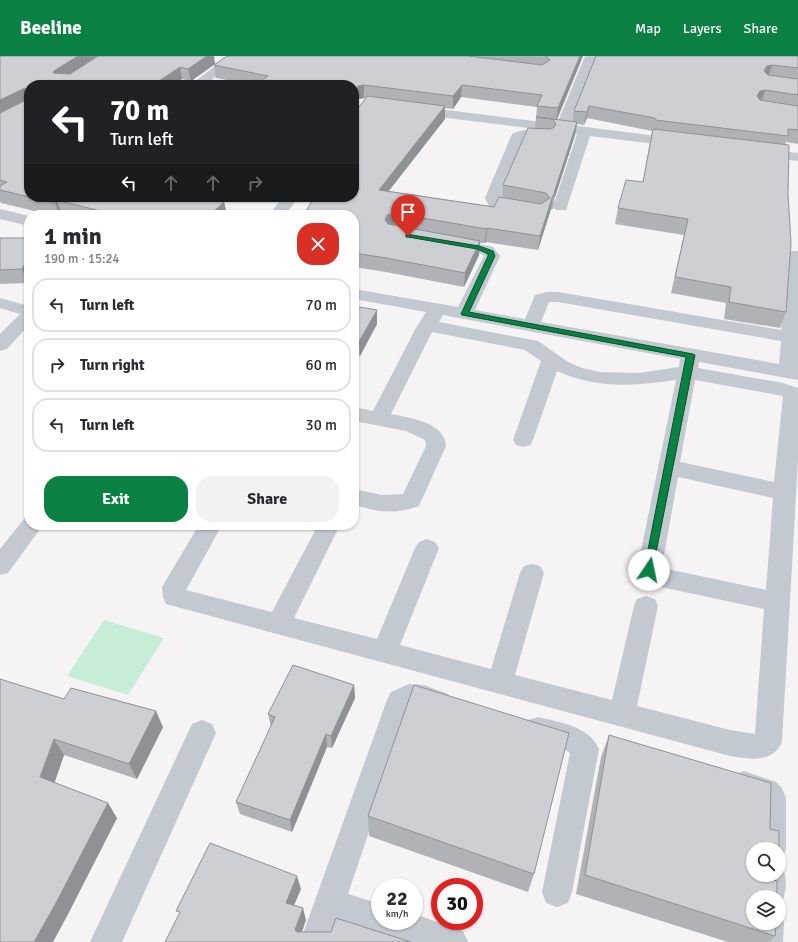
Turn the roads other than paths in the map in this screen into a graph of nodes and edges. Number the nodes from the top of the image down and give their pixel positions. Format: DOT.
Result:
graph roads {
  1 [pos="591,56"];
  2 [pos="216,58"];
  3 [pos="203,80"];
  4 [pos="402,108"];
  5 [pos="562,128"];
  6 [pos="583,136"];
  7 [pos="695,145"];
  8 [pos="743,150"];
  9 [pos="798,157"];
  10 [pos="287,202"];
  11 [pos="561,207"];
  12 [pos="281,210"];
  13 [pos="540,211"];
  14 [pos="0,214"];
  15 [pos="24,220"];
  16 [pos="433,240"];
  17 [pos="795,255"];
  18 [pos="359,295"];
  19 [pos="0,303"];
  20 [pos="24,310"];
  21 [pos="464,314"];
  22 [pos="433,317"];
  23 [pos="24,320"];
  24 [pos="533,333"];
  25 [pos="790,337"];
  26 [pos="0,345"];
  27 [pos="551,360"];
  28 [pos="689,363"];
  29 [pos="793,373"];
  30 [pos="359,415"];
  31 [pos="379,419"];
  32 [pos="523,440"];
  33 [pos="668,467"];
  34 [pos="784,492"];
  35 [pos="359,498"];
  36 [pos="28,530"];
  37 [pos="208,530"];
  38 [pos="326,530"];
  39 [pos="427,548"];
  40 [pos="0,566"];
  41 [pos="532,573"];
  42 [pos="777,602"];
  43 [pos="646,606"];
  44 [pos="278,625"];
  45 [pos="384,653"];
  46 [pos="500,682"];
  47 [pos="465,709"];
  48 [pos="622,714"];
  49 [pos="517,723"];
  50 [pos="202,733"];
  51 [pos="722,778"];
  52 [pos="770,842"];
  53 [pos="557,892"];
  54 [pos="329,904"];
  55 [pos="371,917"];
  56 [pos="414,930"];
  57 [pos="768,930"];
  58 [pos="106,942"];
  59 [pos="316,942"];
  60 [pos="452,942"];
  61 [pos="767,942"];
  1 -- 5 [label="street"];
  2 -- 3 [label="street"];
  4 -- 5 [label="street"];
  5 -- 6 [label="street"];
  6 -- 7 [label="street"];
  6 -- 11 [label="street"];
  6 -- 13 [label="street"];
  8 -- 9 [label="street"];
  10 -- 12 [label="street"];
  14 -- 15 [label="street"];
  16 -- 21 [label="street"];
  17 -- 25 [label="street"];
  18 -- 22 [label="street"];
  19 -- 20 [label="street"];
  21 -- 22 [label="street"];
  21 -- 24 [label="street"];
  22 -- 24 [label="street"];
  22 -- 31 [label="street"];
  23 -- 26 [label="street"];
  24 -- 25 [label="street"];
  24 -- 27 [label="street"];
  24 -- 28 [label="street"];
  25 -- 29 [label="street"];
  27 -- 28 [label="street"];
  27 -- 32 [label="street"];
  28 -- 29 [label="street"];
  28 -- 33 [label="street"];
  28 -- 34 [label="street"];
  30 -- 31 [label="street"];
  31 -- 35 [label="street"];
  33 -- 34 [label="street"];
  33 -- 42 [label="street"];
  34 -- 42 [label="street"];
  36 -- 40 [label="street"];
  37 -- 44 [label="street"];
  38 -- 44 [label="street"];
  39 -- 45 [label="street"];
  41 -- 46 [label="street"];
  42 -- 48 [label="street"];
  43 -- 48 [label="street"];
  44 -- 45 [label="street"];
  45 -- 46 [label="street"];
  46 -- 48 [label="street"];
  47 -- 54 [label="street"];
  49 -- 53 [label="street"];
  50 -- 58 [label="street"];
  51 -- 52 [label="street"];
  54 -- 55 [label="street"];
  54 -- 59 [label="street"];
  56 -- 60 [label="street"];
  57 -- 61 [label="street"];
}
